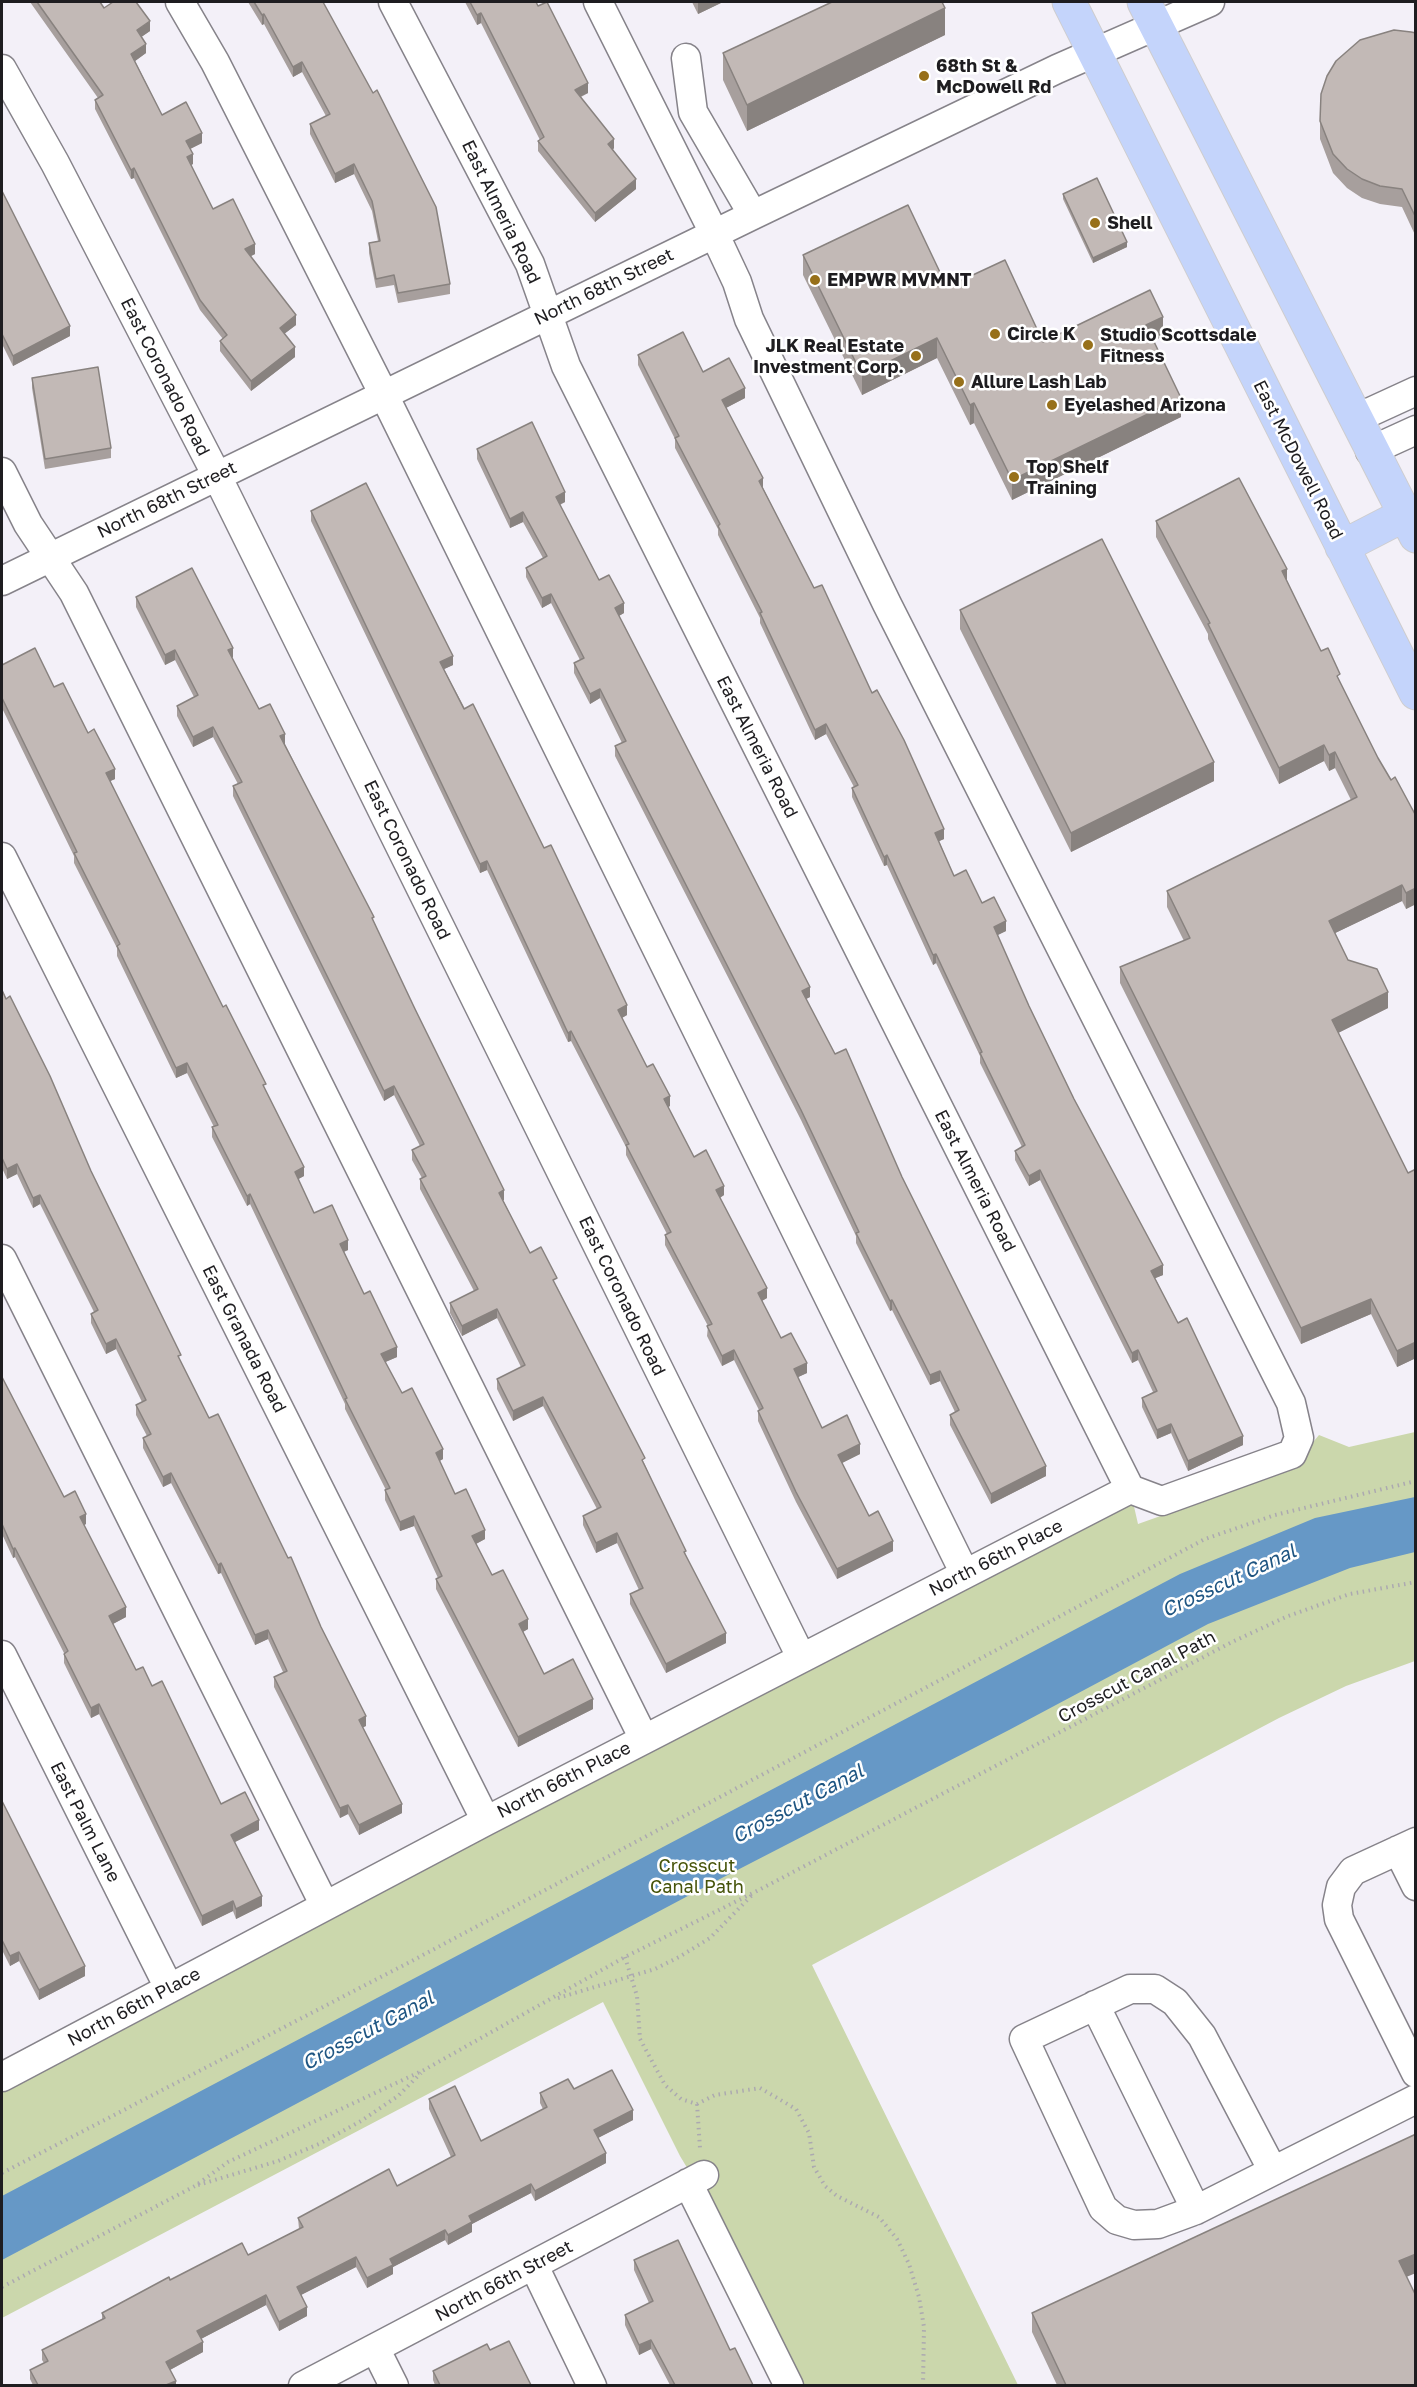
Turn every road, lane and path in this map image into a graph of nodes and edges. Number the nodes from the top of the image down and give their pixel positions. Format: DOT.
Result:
graph roads {
  1 [pos="180,2"];
  2 [pos="393,2"];
  3 [pos="598,2"];
  4 [pos="1070,2"];
  5 [pos="1210,2"];
  6 [pos="1150,13"];
  7 [pos="1095,52"];
  8 [pos="687,58"];
  9 [pos="2,69"];
  10 [pos="753,215"];
  11 [pos="714,233"];
  12 [pos="547,314"];
  13 [pos="1416,391"];
  14 [pos="383,393"];
  15 [pos="1355,418"];
  16 [pos="1416,430"];
  17 [pos="1370,451"];
  18 [pos="2,472"];
  19 [pos="217,476"];
  20 [pos="1410,526"];
  21 [pos="1342,547"];
  22 [pos="50,558"];
  23 [pos="2,581"];
  24 [pos="1416,693"];
  25 [pos="2,857"];
  26 [pos="2,1259"];
  27 [pos="1416,1481"];
  28 [pos="1130,1489"];
  29 [pos="964,1574"];
  30 [pos="1416,1582"];
  31 [pos="2,1655"];
  32 [pos="801,1657"];
  33 [pos="644,1739"];
  34 [pos="486,1821"];
  35 [pos="1407,1846"];
  36 [pos="1416,1886"];
  37 [pos="755,1893"];
  38 [pos="325,1906"];
  39 [pos="625,1957"];
  40 [pos="632,1976"];
  41 [pos="169,1988"];
  42 [pos="551,2000"];
  43 [pos="1095,2005"];
  44 [pos="424,2070"];
  45 [pos="1416,2073"];
  46 [pos="2,2077"];
  47 [pos="1416,2098"];
  48 [pos="697,2104"];
  49 [pos="1273,2171"];
  50 [pos="2,2173"];
  51 [pos="696,2179"];
  52 [pos="195,2186"];
  53 [pos="1196,2210"];
  54 [pos="534,2266"];
  55 [pos="2,2287"];
  56 [pos="375,2348"];
  57 [pos="303,2385"];
  58 [pos="394,2385"];
  59 [pos="592,2385"];
  60 [pos="789,2385"];
  61 [pos="923,2385"];
  1 -- 14 [label="street"];
  2 -- 12 [label="street, East Almeria Road"];
  3 -- 11 [label="street"];
  4 -- 7 [label="main road, East McDowell Road"];
  5 -- 6 [label="street, North 68th Street"];
  6 -- 7 [label="street, North 68th Street"];
  6 -- 15 [label="main road"];
  7 -- 10 [label="street, North 68th Street"];
  7 -- 21 [label="main road, East McDowell Road"];
  8 -- 10 [label="street"];
  9 -- 19 [label="street, East Coronado Road"];
  10 -- 11 [label="street, North 68th Street"];
  11 -- 12 [label="street, North 68th Street"];
  11 -- 28 [label="street"];
  12 -- 14 [label="street, North 68th Street"];
  12 -- 28 [label="street, East Almeria Road"];
  13 -- 15 [label="street"];
  14 -- 19 [label="street, North 68th Street"];
  14 -- 29 [label="street"];
  15 -- 17 [label="main road"];
  16 -- 17 [label="street"];
  17 -- 20 [label="main road"];
  18 -- 22 [label="street"];
  19 -- 22 [label="street, North 68th Street"];
  19 -- 32 [label="street, East Coronado Road"];
  20 -- 21 [label="main road"];
  21 -- 24 [label="main road, East McDowell Road"];
  22 -- 23 [label="street, North 68th Street"];
  22 -- 33 [label="street"];
  25 -- 34 [label="street, East Granada Road"];
  26 -- 38 [label="street"];
  27 -- 50 [label="path"];
  28 -- 29 [label="street, North 66th Place"];
  29 -- 32 [label="street, North 66th Place"];
  30 -- 37 [label="path, Crosscut Canal Path"];
  31 -- 41 [label="street, East Palm Lane"];
  32 -- 33 [label="street, North 66th Place"];
  33 -- 34 [label="street, North 66th Place"];
  34 -- 38 [label="street, North 66th Place"];
  35 -- 36 [label="street"];
  35 -- 45 [label="street"];
  37 -- 39 [label="path, Crosscut Canal Path"];
  37 -- 40 [label="path, Crosscut Canal Path"];
  38 -- 41 [label="street, North 66th Place"];
  39 -- 40 [label="path"];
  39 -- 42 [label="path, Crosscut Canal Path"];
  40 -- 42 [label="path, Crosscut Canal Path"];
  40 -- 48 [label="path"];
  41 -- 46 [label="street, North 66th Place"];
  42 -- 44 [label="path, Crosscut Canal Path"];
  43 -- 49 [label="street"];
  43 -- 53 [label="street"];
  43 -- 53 [label="street"];
  44 -- 52 [label="path, Crosscut Canal Path"];
  44 -- 52 [label="path, Crosscut Canal Path"];
  47 -- 49 [label="street"];
  48 -- 51 [label="path"];
  48 -- 61 [label="path"];
  49 -- 53 [label="street"];
  51 -- 54 [label="street, North 66th Street"];
  51 -- 60 [label="street"];
  52 -- 55 [label="path, Crosscut Canal Path"];
  54 -- 56 [label="street, North 66th Street"];
  54 -- 59 [label="street"];
  56 -- 57 [label="street, North 66th Street"];
  56 -- 58 [label="street"];
}
